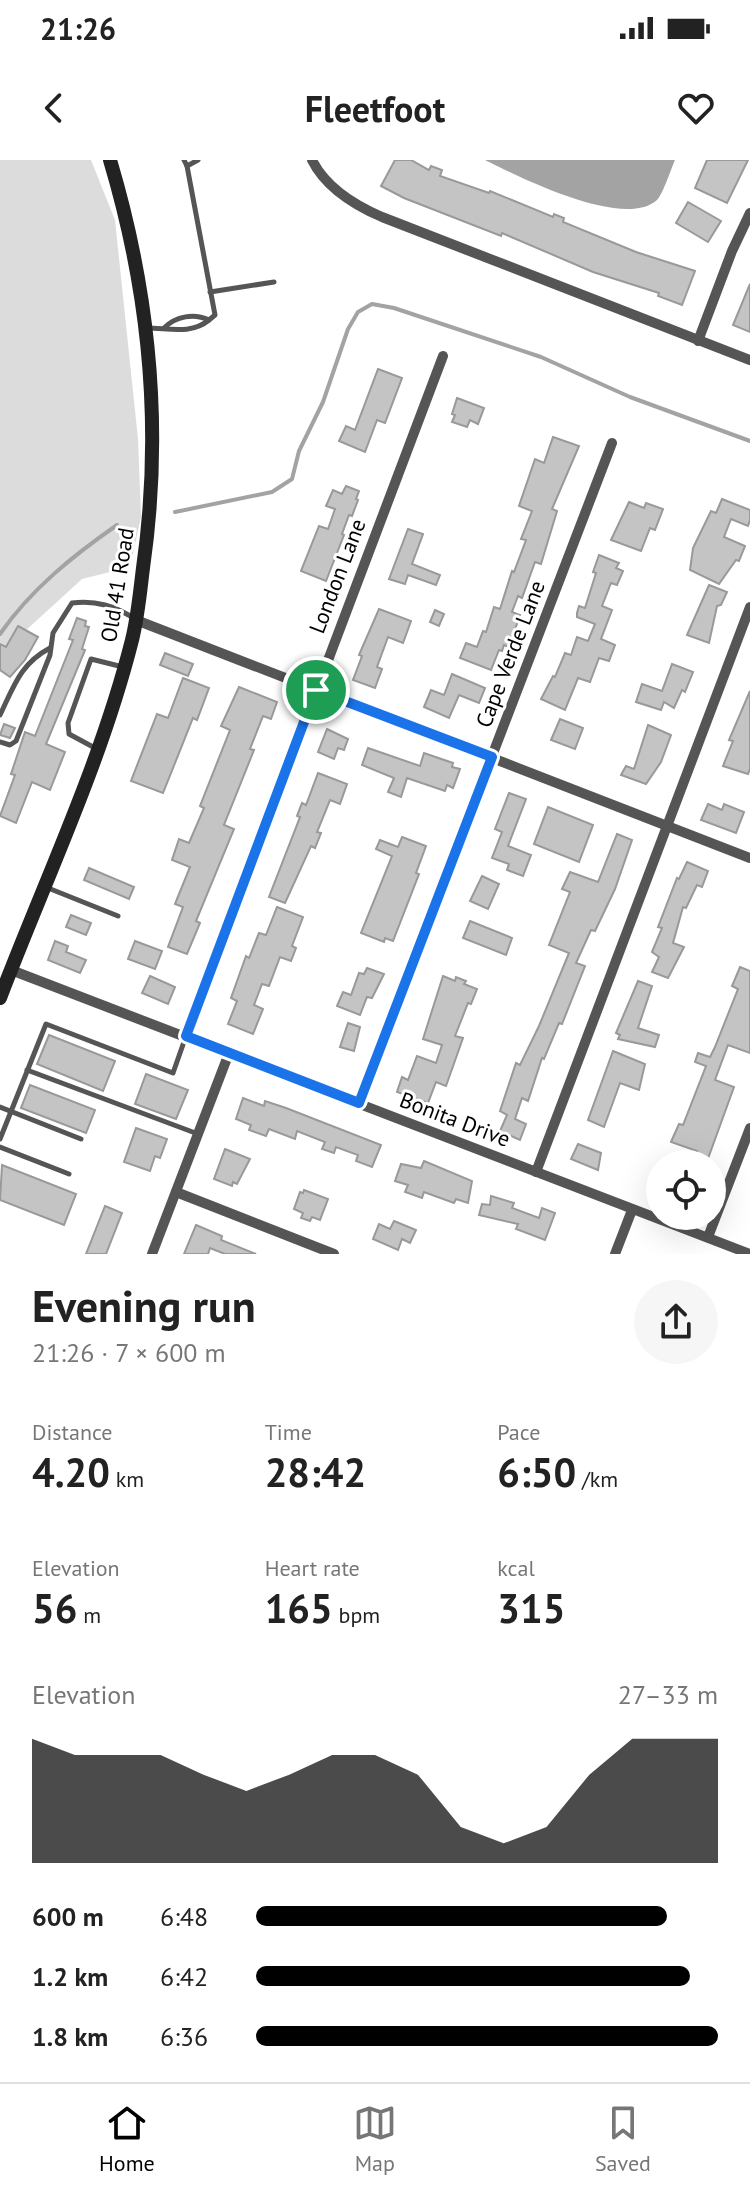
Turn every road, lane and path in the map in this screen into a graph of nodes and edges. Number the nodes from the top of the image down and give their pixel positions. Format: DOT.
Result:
graph roads {
  1 [pos="110,160"];
  2 [pos="198,160"];
  3 [pos="312,160"];
  4 [pos="185,163"];
  5 [pos="750,213"];
  6 [pos="274,282"];
  7 [pos="210,292"];
  8 [pos="209,320"];
  9 [pos="164,328"];
  10 [pos="145,329"];
  11 [pos="698,341"];
  12 [pos="443,356"];
  13 [pos="750,360"];
  14 [pos="612,443"];
  15 [pos="750,607"];
  16 [pos="136,620"];
  17 [pos="51,647"];
  18 [pos="124,667"];
  19 [pos="316,690"];
  20 [pos="0,715"];
  21 [pos="0,742"];
  22 [pos="97,749"];
  23 [pos="492,757"];
  24 [pos="667,826"];
  25 [pos="750,858"];
  26 [pos="44,886"];
  27 [pos="118,916"];
  28 [pos="11,970"];
  29 [pos="0,998"];
  30 [pos="186,1036"];
  31 [pos="229,1053"];
  32 [pos="27,1070"];
  33 [pos="359,1103"];
  34 [pos="0,1107"];
  35 [pos="11,1112"];
  36 [pos="750,1128"];
  37 [pos="198,1135"];
  38 [pos="0,1139"];
  39 [pos="81,1139"];
  40 [pos="0,1147"];
  41 [pos="536,1172"];
  42 [pos="69,1174"];
  43 [pos="176,1192"];
  44 [pos="632,1210"];
  45 [pos="708,1237"];
  46 [pos="152,1254"];
  47 [pos="334,1254"];
  48 [pos="615,1254"];
  49 [pos="750,1254"];
  1 -- 10 [label="street, Old 41 Road"];
  2 -- 4 [label="lane"];
  3 -- 11 [label="street"];
  4 -- 7 [label="lane"];
  5 -- 11 [label="street"];
  6 -- 7 [label="lane"];
  7 -- 8 [label="lane"];
  8 -- 9 [label="lane"];
  8 -- 9 [label="lane"];
  9 -- 10 [label="lane"];
  10 -- 16 [label="street, Old 41 Road"];
  11 -- 13 [label="street"];
  12 -- 19 [label="street, London Lane"];
  14 -- 23 [label="street, Cape Verde Lane"];
  15 -- 24 [label="street"];
  16 -- 17 [label="lane"];
  16 -- 18 [label="street, Old 41 Road"];
  16 -- 19 [label="street"];
  17 -- 20 [label="lane"];
  17 -- 21 [label="lane"];
  18 -- 22 [label="street, Old 41 Road"];
  18 -- 22 [label="lane"];
  19 -- 23 [label="street"];
  19 -- 30 [label="street, London Lane"];
  22 -- 26 [label="street, Old 41 Road"];
  23 -- 24 [label="street"];
  23 -- 33 [label="street, Cape Verde Lane"];
  24 -- 25 [label="street"];
  24 -- 41 [label="street"];
  26 -- 27 [label="lane"];
  26 -- 28 [label="street, Old 41 Road"];
  28 -- 29 [label="street, Old 41 Road"];
  28 -- 30 [label="street, Bonita Drive"];
  30 -- 31 [label="street, Bonita Drive"];
  30 -- 32 [label="lane"];
  31 -- 33 [label="street, Bonita Drive"];
  31 -- 37 [label="street"];
  32 -- 35 [label="lane"];
  32 -- 37 [label="lane"];
  33 -- 41 [label="street, Bonita Drive"];
  34 -- 35 [label="lane"];
  35 -- 38 [label="lane"];
  35 -- 39 [label="lane"];
  36 -- 45 [label="street"];
  37 -- 43 [label="street"];
  40 -- 42 [label="lane"];
  41 -- 44 [label="street, Bonita Drive"];
  43 -- 46 [label="street"];
  43 -- 47 [label="street"];
  44 -- 45 [label="street, Bonita Drive"];
  44 -- 48 [label="street"];
  45 -- 49 [label="street, Bonita Drive"];
}
